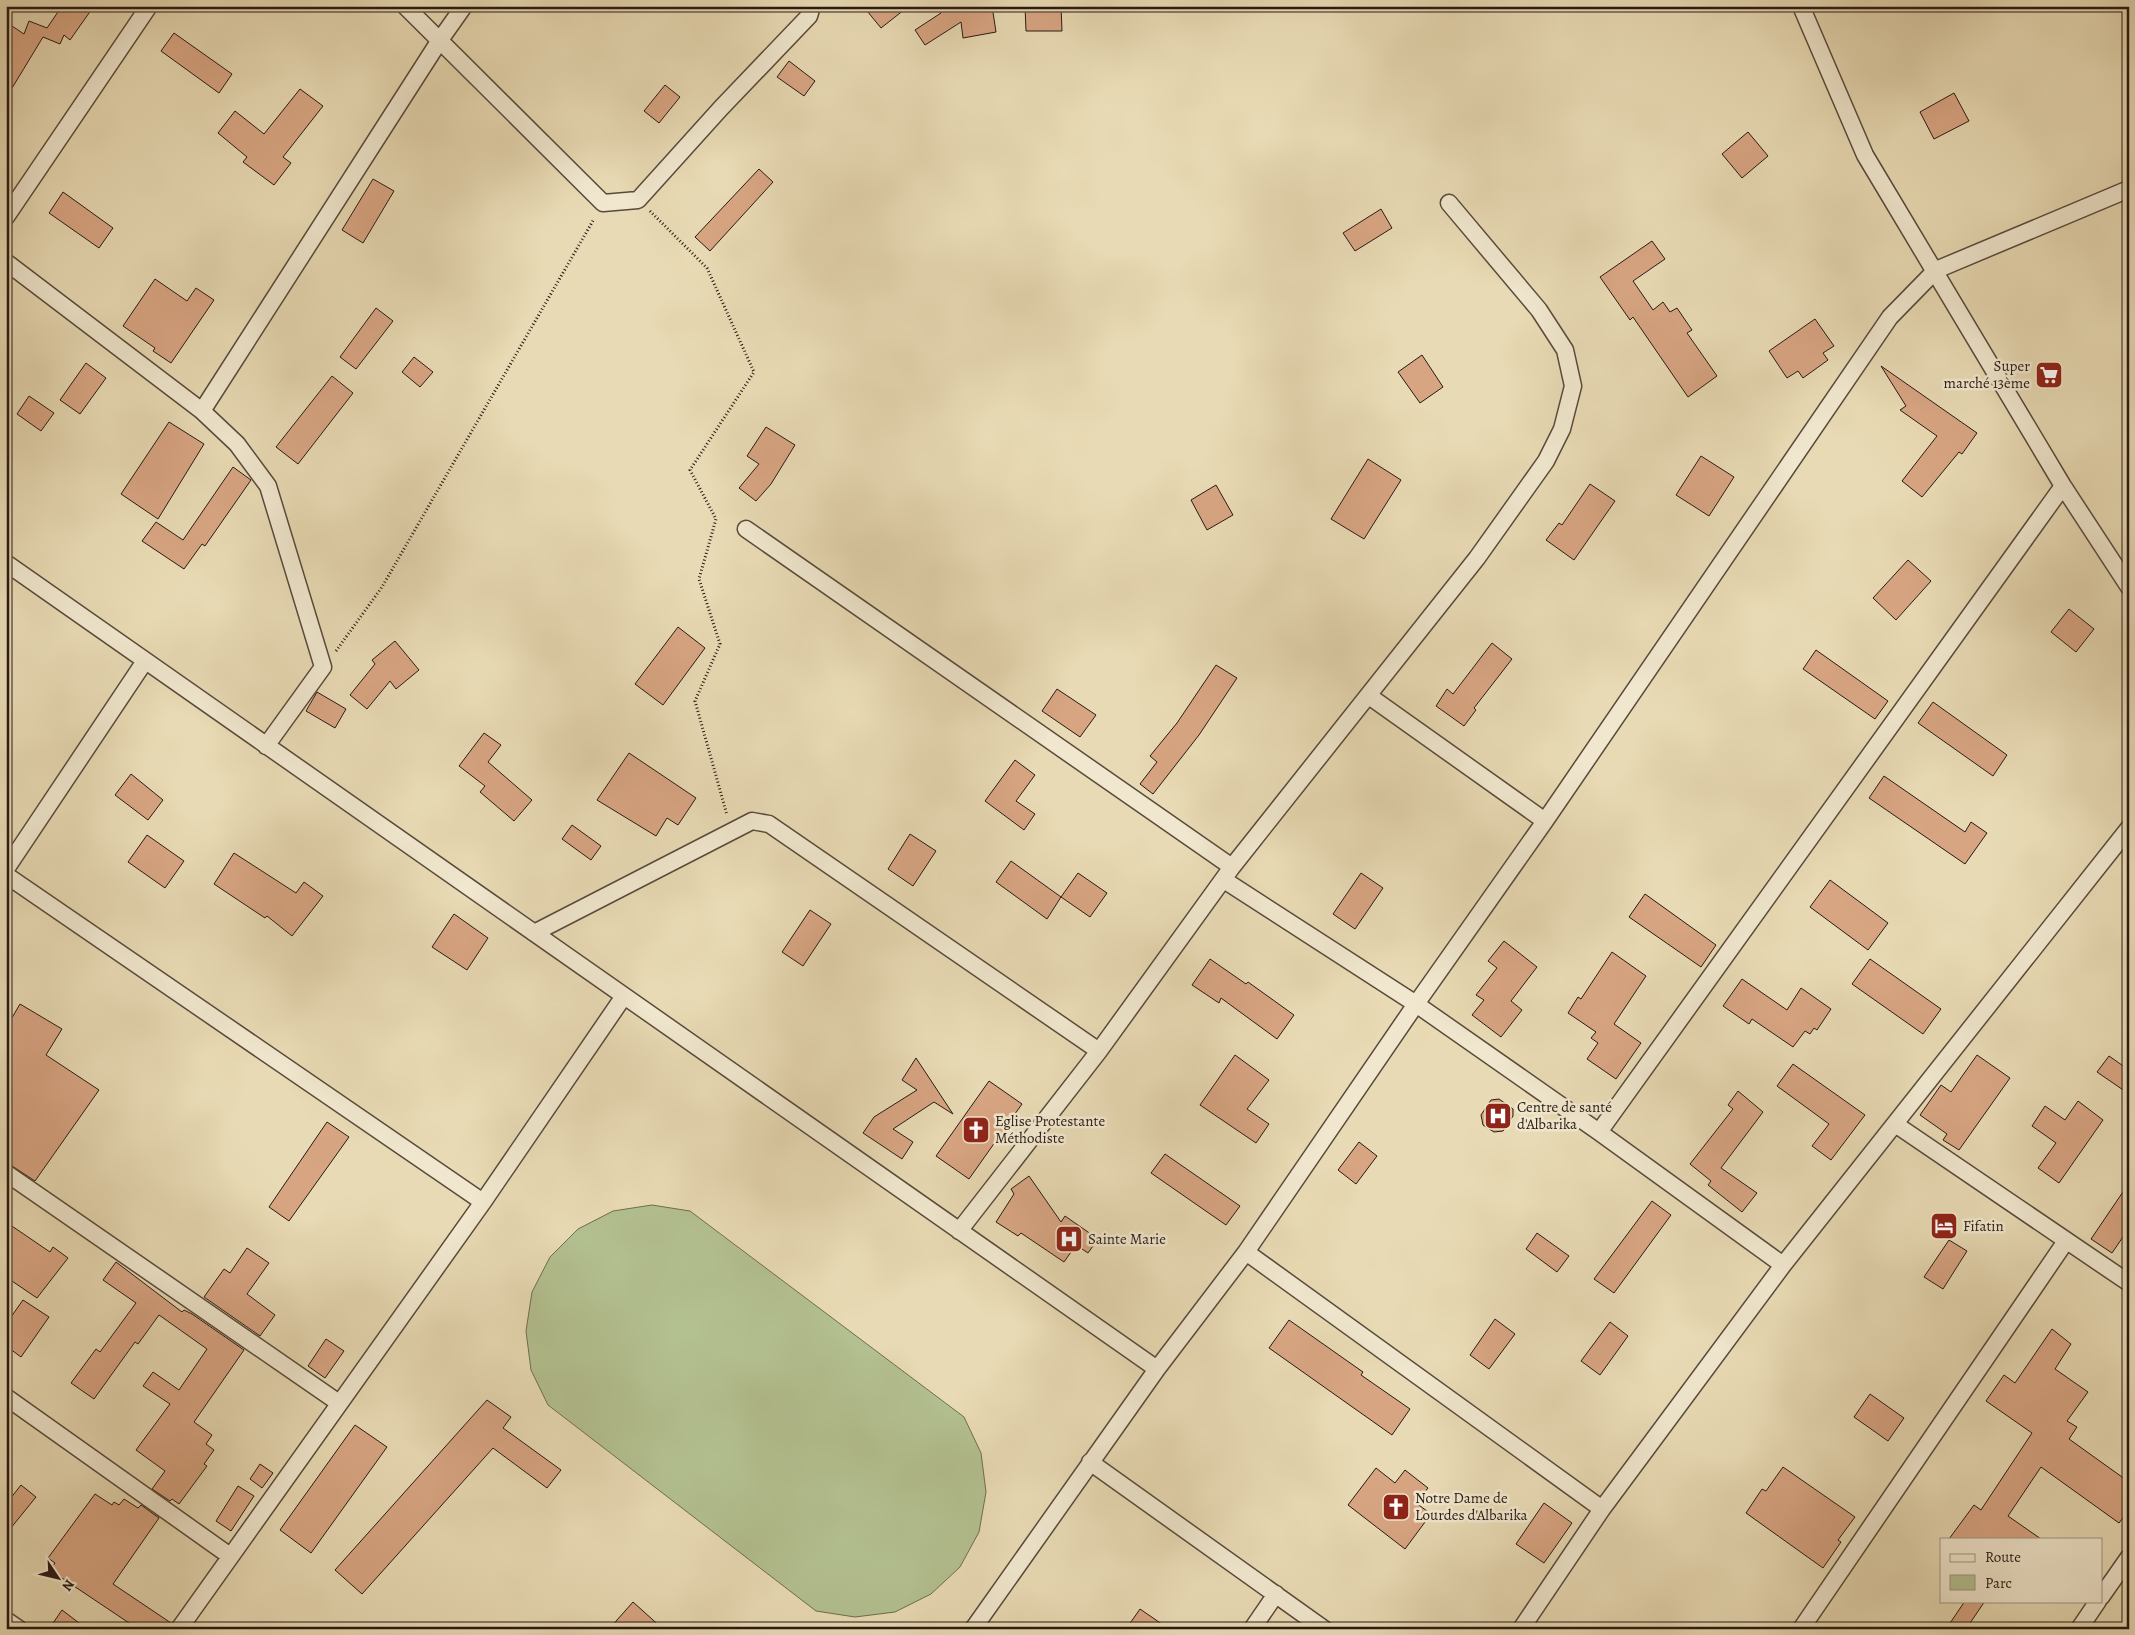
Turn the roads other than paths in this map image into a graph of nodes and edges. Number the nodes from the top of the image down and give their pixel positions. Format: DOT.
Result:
graph roads {
  1 [pos="150,6"];
  2 [pos="406,6"];
  3 [pos="464,6"];
  4 [pos="812,6"];
  5 [pos="1801,6"];
  6 [pos="440,40"];
  7 [pos="2129,188"];
  8 [pos="1449,203"];
  9 [pos="6,217"];
  10 [pos="6,262"];
  11 [pos="1936,270"];
  12 [pos="202,411"];
  13 [pos="2063,486"];
  14 [pos="746,529"];
  15 [pos="6,564"];
  16 [pos="2129,587"];
  17 [pos="145,661"];
  18 [pos="1369,696"];
  19 [pos="266,746"];
  20 [pos="1545,821"];
  21 [pos="2129,828"];
  22 [pos="6,869"];
  23 [pos="1228,874"];
  24 [pos="6,875"];
  25 [pos="534,933"];
  26 [pos="624,996"];
  27 [pos="1416,1004"];
  28 [pos="1099,1051"];
  29 [pos="1895,1124"];
  30 [pos="1599,1132"];
  31 [pos="6,1173"];
  32 [pos="484,1202"];
  33 [pos="959,1231"];
  34 [pos="2066,1242"];
  35 [pos="1246,1252"];
  36 [pos="1783,1265"];
  37 [pos="2129,1283"];
  38 [pos="1157,1369"];
  39 [pos="6,1397"];
  40 [pos="339,1403"];
  41 [pos="1090,1462"];
  42 [pos="1602,1509"];
  43 [pos="230,1556"];
  44 [pos="2129,1557"];
  45 [pos="1276,1594"];
  46 [pos="2102,1596"];
  47 [pos="2097,1602"];
  48 [pos="6,1620"];
  49 [pos="19,1629"];
  50 [pos="179,1629"];
  51 [pos="973,1629"];
  52 [pos="1252,1629"];
  53 [pos="1324,1629"];
  54 [pos="1521,1629"];
  55 [pos="1802,1629"];
  56 [pos="2080,1629"];
  1 -- 9 [label="street"];
  2 -- 6 [label="street"];
  3 -- 6 [label="street"];
  4 -- 6 [label="street"];
  5 -- 11 [label="street"];
  6 -- 12 [label="street"];
  7 -- 11 [label="street"];
  8 -- 18 [label="street"];
  10 -- 12 [label="street"];
  11 -- 13 [label="street"];
  11 -- 20 [label="street"];
  12 -- 19 [label="street"];
  13 -- 16 [label="street"];
  13 -- 30 [label="street"];
  14 -- 23 [label="street"];
  15 -- 17 [label="street"];
  17 -- 19 [label="street"];
  17 -- 22 [label="street"];
  18 -- 20 [label="street"];
  18 -- 23 [label="street"];
  19 -- 25 [label="street"];
  20 -- 27 [label="street"];
  21 -- 29 [label="street"];
  23 -- 27 [label="street"];
  23 -- 28 [label="street"];
  24 -- 32 [label="street"];
  25 -- 26 [label="street"];
  25 -- 28 [label="street"];
  26 -- 32 [label="street"];
  26 -- 33 [label="street"];
  27 -- 30 [label="street"];
  27 -- 35 [label="street"];
  28 -- 33 [label="street"];
  29 -- 34 [label="street"];
  29 -- 36 [label="street"];
  30 -- 36 [label="street"];
  31 -- 40 [label="street"];
  32 -- 40 [label="street"];
  33 -- 38 [label="street"];
  34 -- 37 [label="street"];
  34 -- 55 [label="street"];
  35 -- 38 [label="street"];
  35 -- 42 [label="street"];
  36 -- 42 [label="street"];
  38 -- 41 [label="street"];
  39 -- 43 [label="street"];
  40 -- 43 [label="street"];
  41 -- 45 [label="street"];
  41 -- 51 [label="street"];
  42 -- 54 [label="street"];
  43 -- 50 [label="street"];
  44 -- 46 [label="street"];
  45 -- 52 [label="street"];
  45 -- 53 [label="street"];
  47 -- 56 [label="street"];
  48 -- 49 [label="street"];
}
